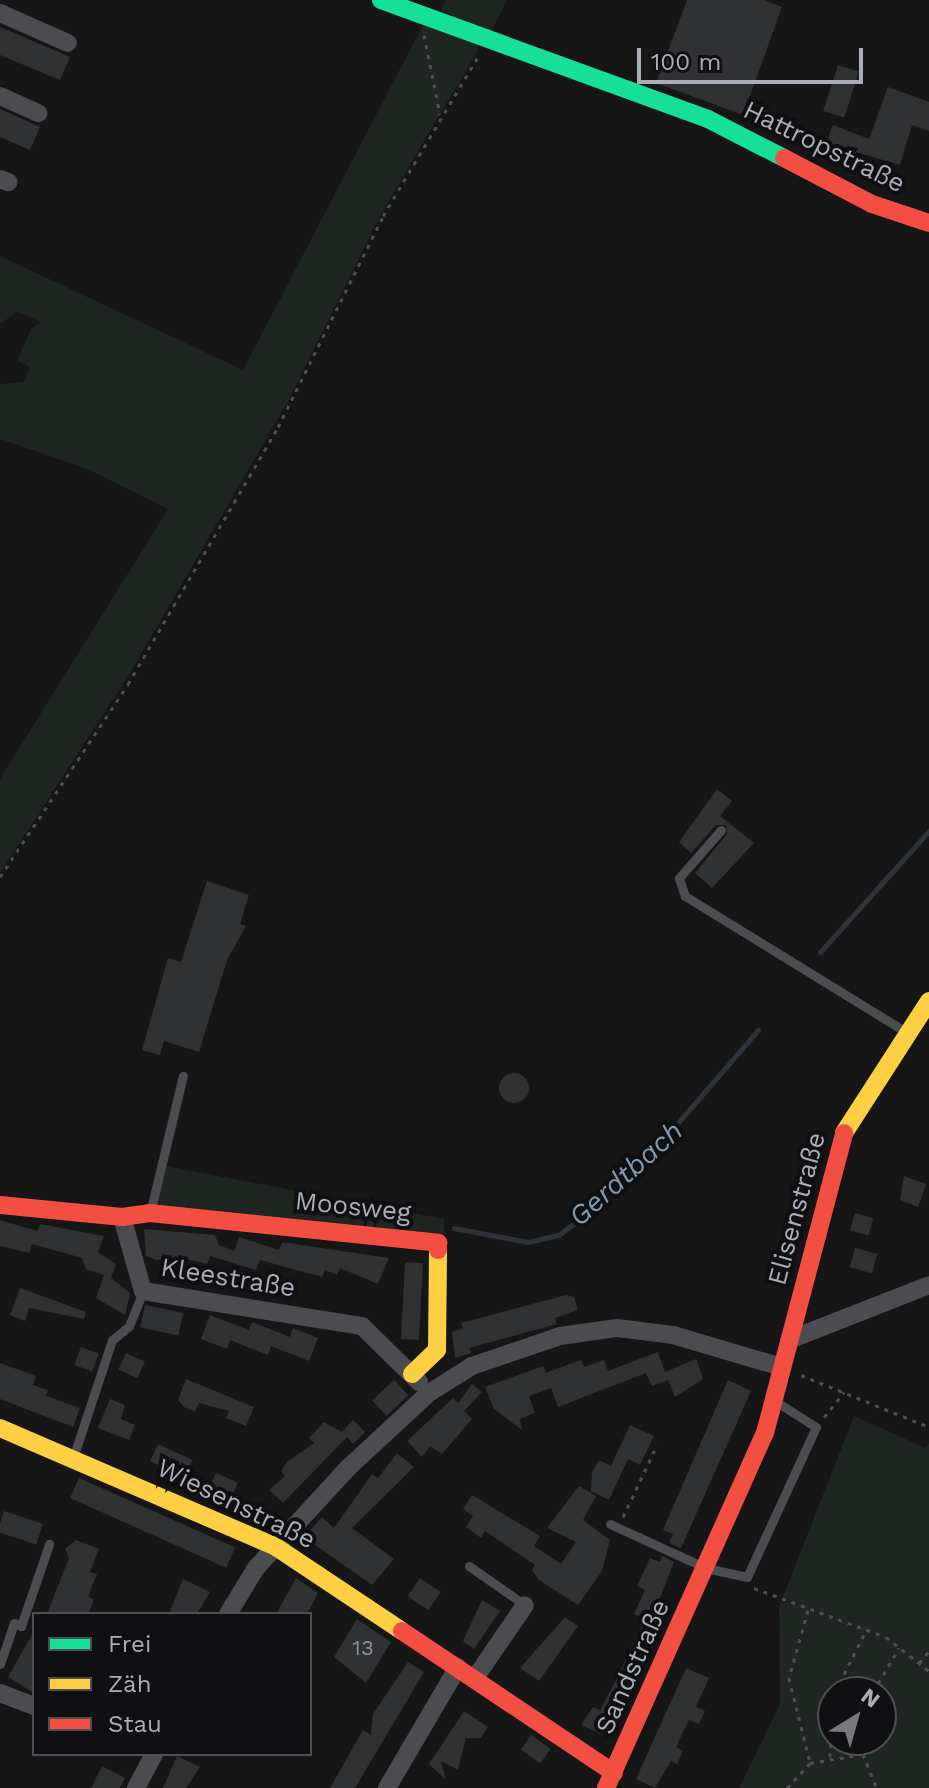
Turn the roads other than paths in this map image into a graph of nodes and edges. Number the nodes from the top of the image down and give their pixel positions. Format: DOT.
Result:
graph roads {
  1 [pos="381,0"];
  2 [pos="0,13"];
  3 [pos="68,43"];
  4 [pos="0,96"];
  5 [pos="38,113"];
  6 [pos="929,223"];
  7 [pos="721,830"];
  8 [pos="929,1001"];
  9 [pos="906,1032"];
  10 [pos="183,1076"];
  11 [pos="0,1205"];
  12 [pos="150,1213"];
  13 [pos="122,1217"];
  14 [pos="929,1285"];
  15 [pos="143,1291"];
  16 [pos="789,1340"];
  17 [pos="782,1367"];
  18 [pos="412,1374"];
  19 [pos="429,1393"];
  20 [pos="775,1401"];
  21 [pos="0,1428"];
  22 [pos="74,1455"];
  23 [pos="614,1526"];
  24 [pos="49,1544"];
  25 [pos="276,1547"];
  26 [pos="469,1566"];
  27 [pos="706,1568"];
  28 [pos="525,1605"];
  29 [pos="229,1612"];
  30 [pos="0,1664"];
  31 [pos="458,1667"];
  32 [pos="475,1678"];
  33 [pos="0,1693"];
  34 [pos="32,1705"];
  35 [pos="150,1756"];
  36 [pos="610,1780"];
  37 [pos="136,1788"];
  38 [pos="387,1788"];
  1 -- 6 [label="street, Hattropstraße"];
  2 -- 3 [label="street"];
  4 -- 5 [label="street"];
  7 -- 9 [label="lane"];
  8 -- 9 [label="street, Elisenstraße"];
  9 -- 16 [label="street, Elisenstraße"];
  10 -- 12 [label="lane"];
  11 -- 13 [label="street"];
  12 -- 13 [label="street, Moosweg"];
  12 -- 18 [label="street, Moosweg"];
  13 -- 15 [label="street, Kleestraße"];
  14 -- 16 [label="street"];
  15 -- 18 [label="street, Kleestraße"];
  15 -- 22 [label="lane"];
  16 -- 17 [label="street, Elisenstraße"];
  17 -- 19 [label="street"];
  17 -- 20 [label="street, Sandstraße"];
  18 -- 19 [label="street, Kleestraße"];
  19 -- 25 [label="street"];
  20 -- 27 [label="street, Sandstraße"];
  20 -- 27 [label="lane"];
  21 -- 22 [label="street, Wiesenstraße"];
  22 -- 25 [label="street, Wiesenstraße"];
  23 -- 27 [label="lane"];
  24 -- 30 [label="lane"];
  25 -- 29 [label="street"];
  25 -- 31 [label="street, Wiesenstraße"];
  26 -- 28 [label="lane"];
  27 -- 36 [label="street, Sandstraße"];
  28 -- 32 [label="street"];
  31 -- 32 [label="street, Wiesenstraße"];
  31 -- 38 [label="street"];
  32 -- 36 [label="street, Wiesenstraße"];
  33 -- 34 [label="street"];
  35 -- 37 [label="street"];
}
